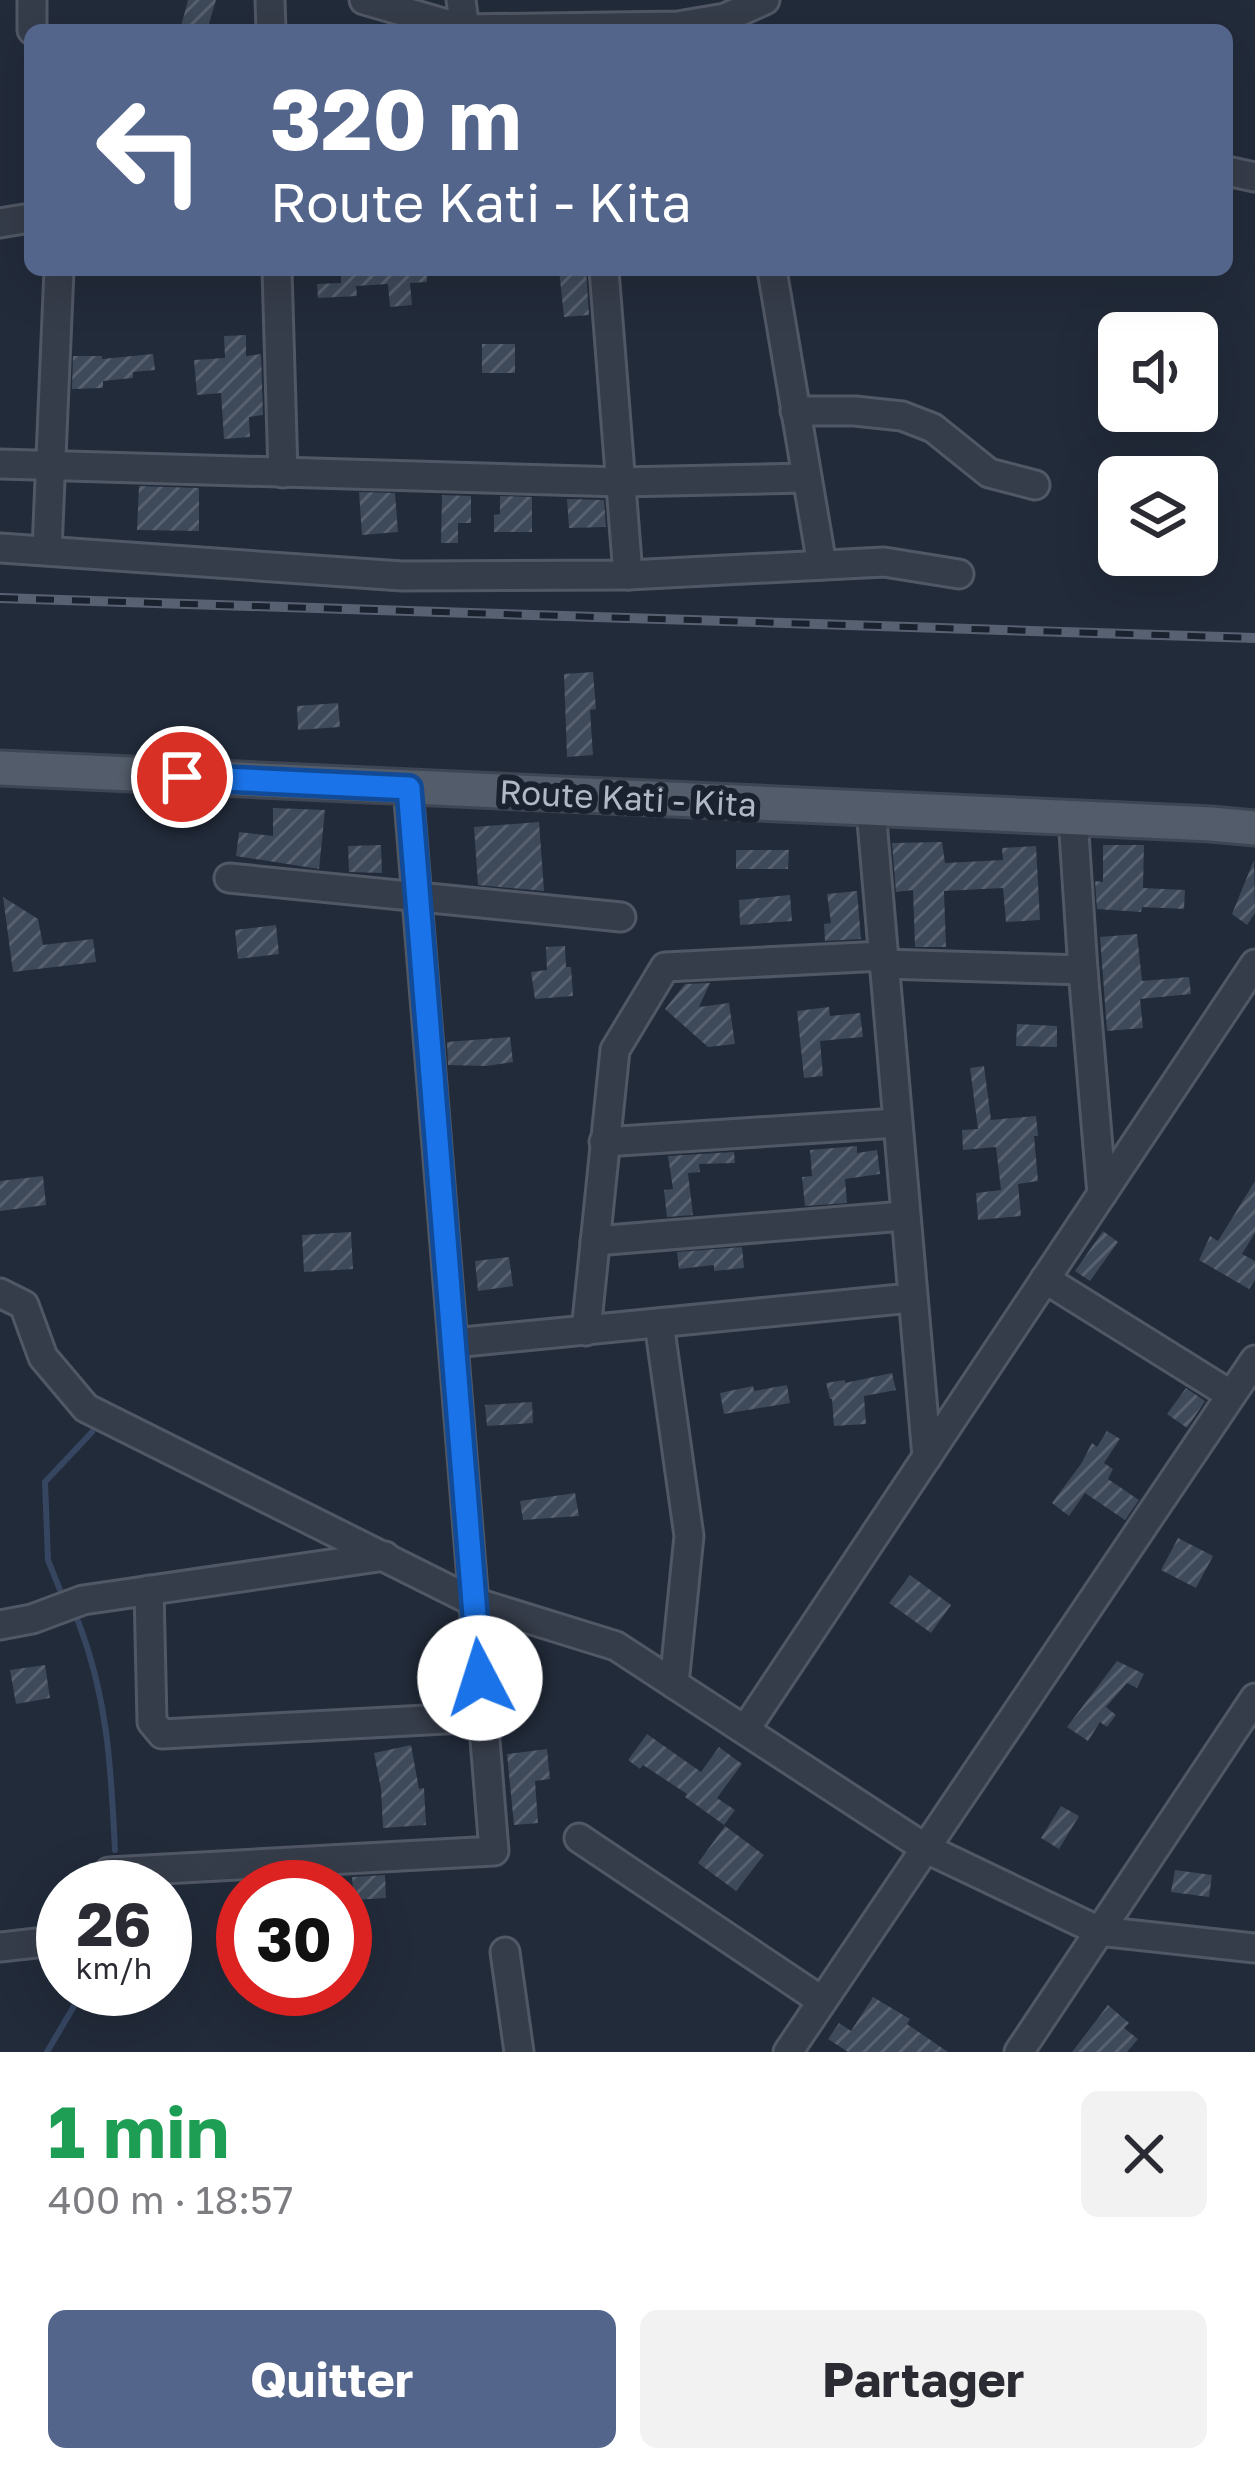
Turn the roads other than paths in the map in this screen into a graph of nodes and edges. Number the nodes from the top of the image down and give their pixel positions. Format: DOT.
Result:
graph roads {
  1 [pos="364,0"];
  2 [pos="765,0"];
  3 [pos="676,13"];
  4 [pos="448,24"];
  5 [pos="531,24"];
  6 [pos="726,24"];
  7 [pos="59,276"];
  8 [pos="277,276"];
  9 [pos="604,276"];
  10 [pos="773,276"];
  11 [pos="795,411"];
  12 [pos="0,464"];
  13 [pos="51,466"];
  14 [pos="283,472"];
  15 [pos="806,478"];
  16 [pos="621,482"];
  17 [pos="1036,485"];
  18 [pos="0,548"];
  19 [pos="47,550"];
  20 [pos="822,565"];
  21 [pos="959,574"];
  22 [pos="628,575"];
  23 [pos="0,768"];
  24 [pos="409,788"];
  25 [pos="871,810"];
  26 [pos="1073,818"];
  27 [pos="1255,828"];
  28 [pos="229,878"];
  29 [pos="417,896"];
  30 [pos="621,916"];
  31 [pos="883,960"];
  32 [pos="1255,964"];
  33 [pos="1082,970"];
  34 [pos="897,1123"];
  35 [pos="604,1142"];
  36 [pos="1102,1194"];
  37 [pos="904,1216"];
  38 [pos="595,1241"];
  39 [pos="1045,1279"];
  40 [pos="0,1293"];
  41 [pos="911,1298"];
  42 [pos="659,1324"];
  43 [pos="586,1331"];
  44 [pos="453,1343"];
  45 [pos="1255,1360"];
  46 [pos="1231,1395"];
  47 [pos="926,1457"];
  48 [pos="385,1556"];
  49 [pos="149,1590"];
  50 [pos="474,1602"];
  51 [pos="0,1625"];
  52 [pos="674,1684"];
  53 [pos="1255,1698"];
  54 [pos="483,1717"];
  55 [pos="745,1730"];
  56 [pos="579,1838"];
  57 [pos="925,1848"];
  58 [pos="192,1867"];
  59 [pos="1099,1931"];
  60 [pos="36,1943"];
  61 [pos="0,1947"];
  62 [pos="1255,1948"];
  63 [pos="506,1952"];
  64 [pos="822,2001"];
  65 [pos="519,2052"];
  66 [pos="788,2052"];
  67 [pos="1018,2052"];
  1 -- 4 [label="street"];
  2 -- 6 [label="street"];
  3 -- 5 [label="street"];
  3 -- 6 [label="street"];
  7 -- 13 [label="street"];
  8 -- 14 [label="street"];
  9 -- 16 [label="street"];
  10 -- 11 [label="street"];
  11 -- 15 [label="street"];
  11 -- 17 [label="street"];
  12 -- 13 [label="street"];
  13 -- 14 [label="street"];
  13 -- 19 [label="street"];
  14 -- 16 [label="street"];
  15 -- 16 [label="street"];
  15 -- 20 [label="street"];
  16 -- 22 [label="street"];
  18 -- 19 [label="street"];
  19 -- 22 [label="street"];
  20 -- 21 [label="street"];
  20 -- 22 [label="street"];
  23 -- 24 [label="main road, Route Kati - Kita"];
  24 -- 25 [label="main road, Route Kati - Kita"];
  24 -- 29 [label="street"];
  25 -- 26 [label="main road, Route Kati - Kita"];
  25 -- 31 [label="street"];
  26 -- 27 [label="main road, Route Kati - Kita"];
  26 -- 33 [label="street"];
  28 -- 29 [label="street"];
  29 -- 30 [label="street"];
  29 -- 44 [label="street"];
  31 -- 33 [label="street"];
  31 -- 34 [label="street"];
  31 -- 35 [label="street"];
  32 -- 36 [label="street"];
  33 -- 36 [label="street"];
  34 -- 35 [label="street"];
  34 -- 37 [label="street"];
  35 -- 38 [label="street"];
  36 -- 39 [label="street"];
  37 -- 38 [label="street"];
  37 -- 41 [label="street"];
  38 -- 43 [label="street"];
  39 -- 46 [label="street"];
  39 -- 47 [label="street"];
  40 -- 48 [label="street"];
  41 -- 42 [label="street"];
  41 -- 47 [label="street"];
  42 -- 43 [label="street"];
  42 -- 52 [label="street"];
  43 -- 44 [label="street"];
  44 -- 50 [label="street"];
  45 -- 46 [label="street"];
  46 -- 57 [label="street"];
  47 -- 55 [label="street"];
  48 -- 49 [label="street"];
  48 -- 50 [label="street"];
  49 -- 51 [label="street"];
  49 -- 54 [label="street"];
  50 -- 52 [label="street"];
  50 -- 54 [label="street"];
  52 -- 55 [label="street"];
  53 -- 59 [label="street"];
  54 -- 58 [label="street"];
  55 -- 57 [label="street"];
  56 -- 64 [label="street"];
  57 -- 59 [label="street"];
  57 -- 64 [label="street"];
  59 -- 62 [label="street"];
  59 -- 67 [label="street"];
  60 -- 61 [label="street"];
  63 -- 65 [label="street"];
  64 -- 66 [label="street"];
}
